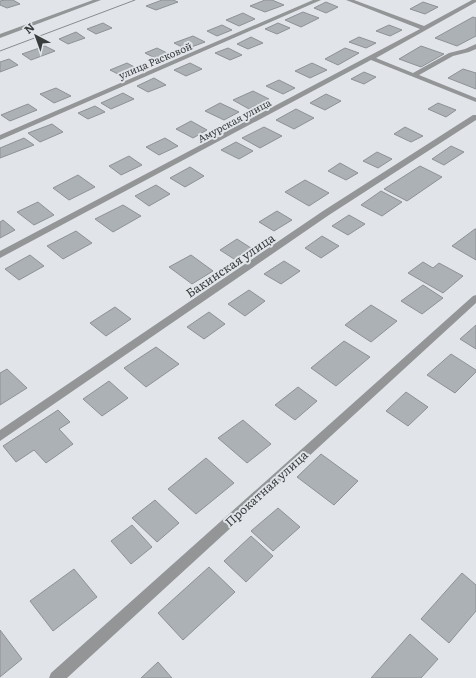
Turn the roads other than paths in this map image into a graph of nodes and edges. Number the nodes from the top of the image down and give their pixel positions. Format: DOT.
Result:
graph roads {
  1 [pos="98,0"];
  2 [pos="318,0"];
  3 [pos="349,0"];
  4 [pos="476,0"];
  5 [pos="424,28"];
  6 [pos="0,36"];
  7 [pos="476,46"];
  8 [pos="371,58"];
  9 [pos="414,75"];
  10 [pos="476,100"];
  11 [pos="476,117"];
  12 [pos="0,138"];
  13 [pos="0,255"];
  14 [pos="476,298"];
  15 [pos="0,436"];
  16 [pos="56,678"];
  1 -- 6 [label="street"];
  2 -- 12 [label="street, улица Расковой"];
  3 -- 5 [label="street"];
  4 -- 5 [label="street, Амурская улица"];
  5 -- 8 [label="street, Амурская улица"];
  7 -- 9 [label="street"];
  8 -- 9 [label="street"];
  8 -- 13 [label="street, Амурская улица"];
  9 -- 10 [label="street"];
  11 -- 15 [label="street, Бакинская улица"];
  14 -- 16 [label="street, Прокатная улица"];
}
